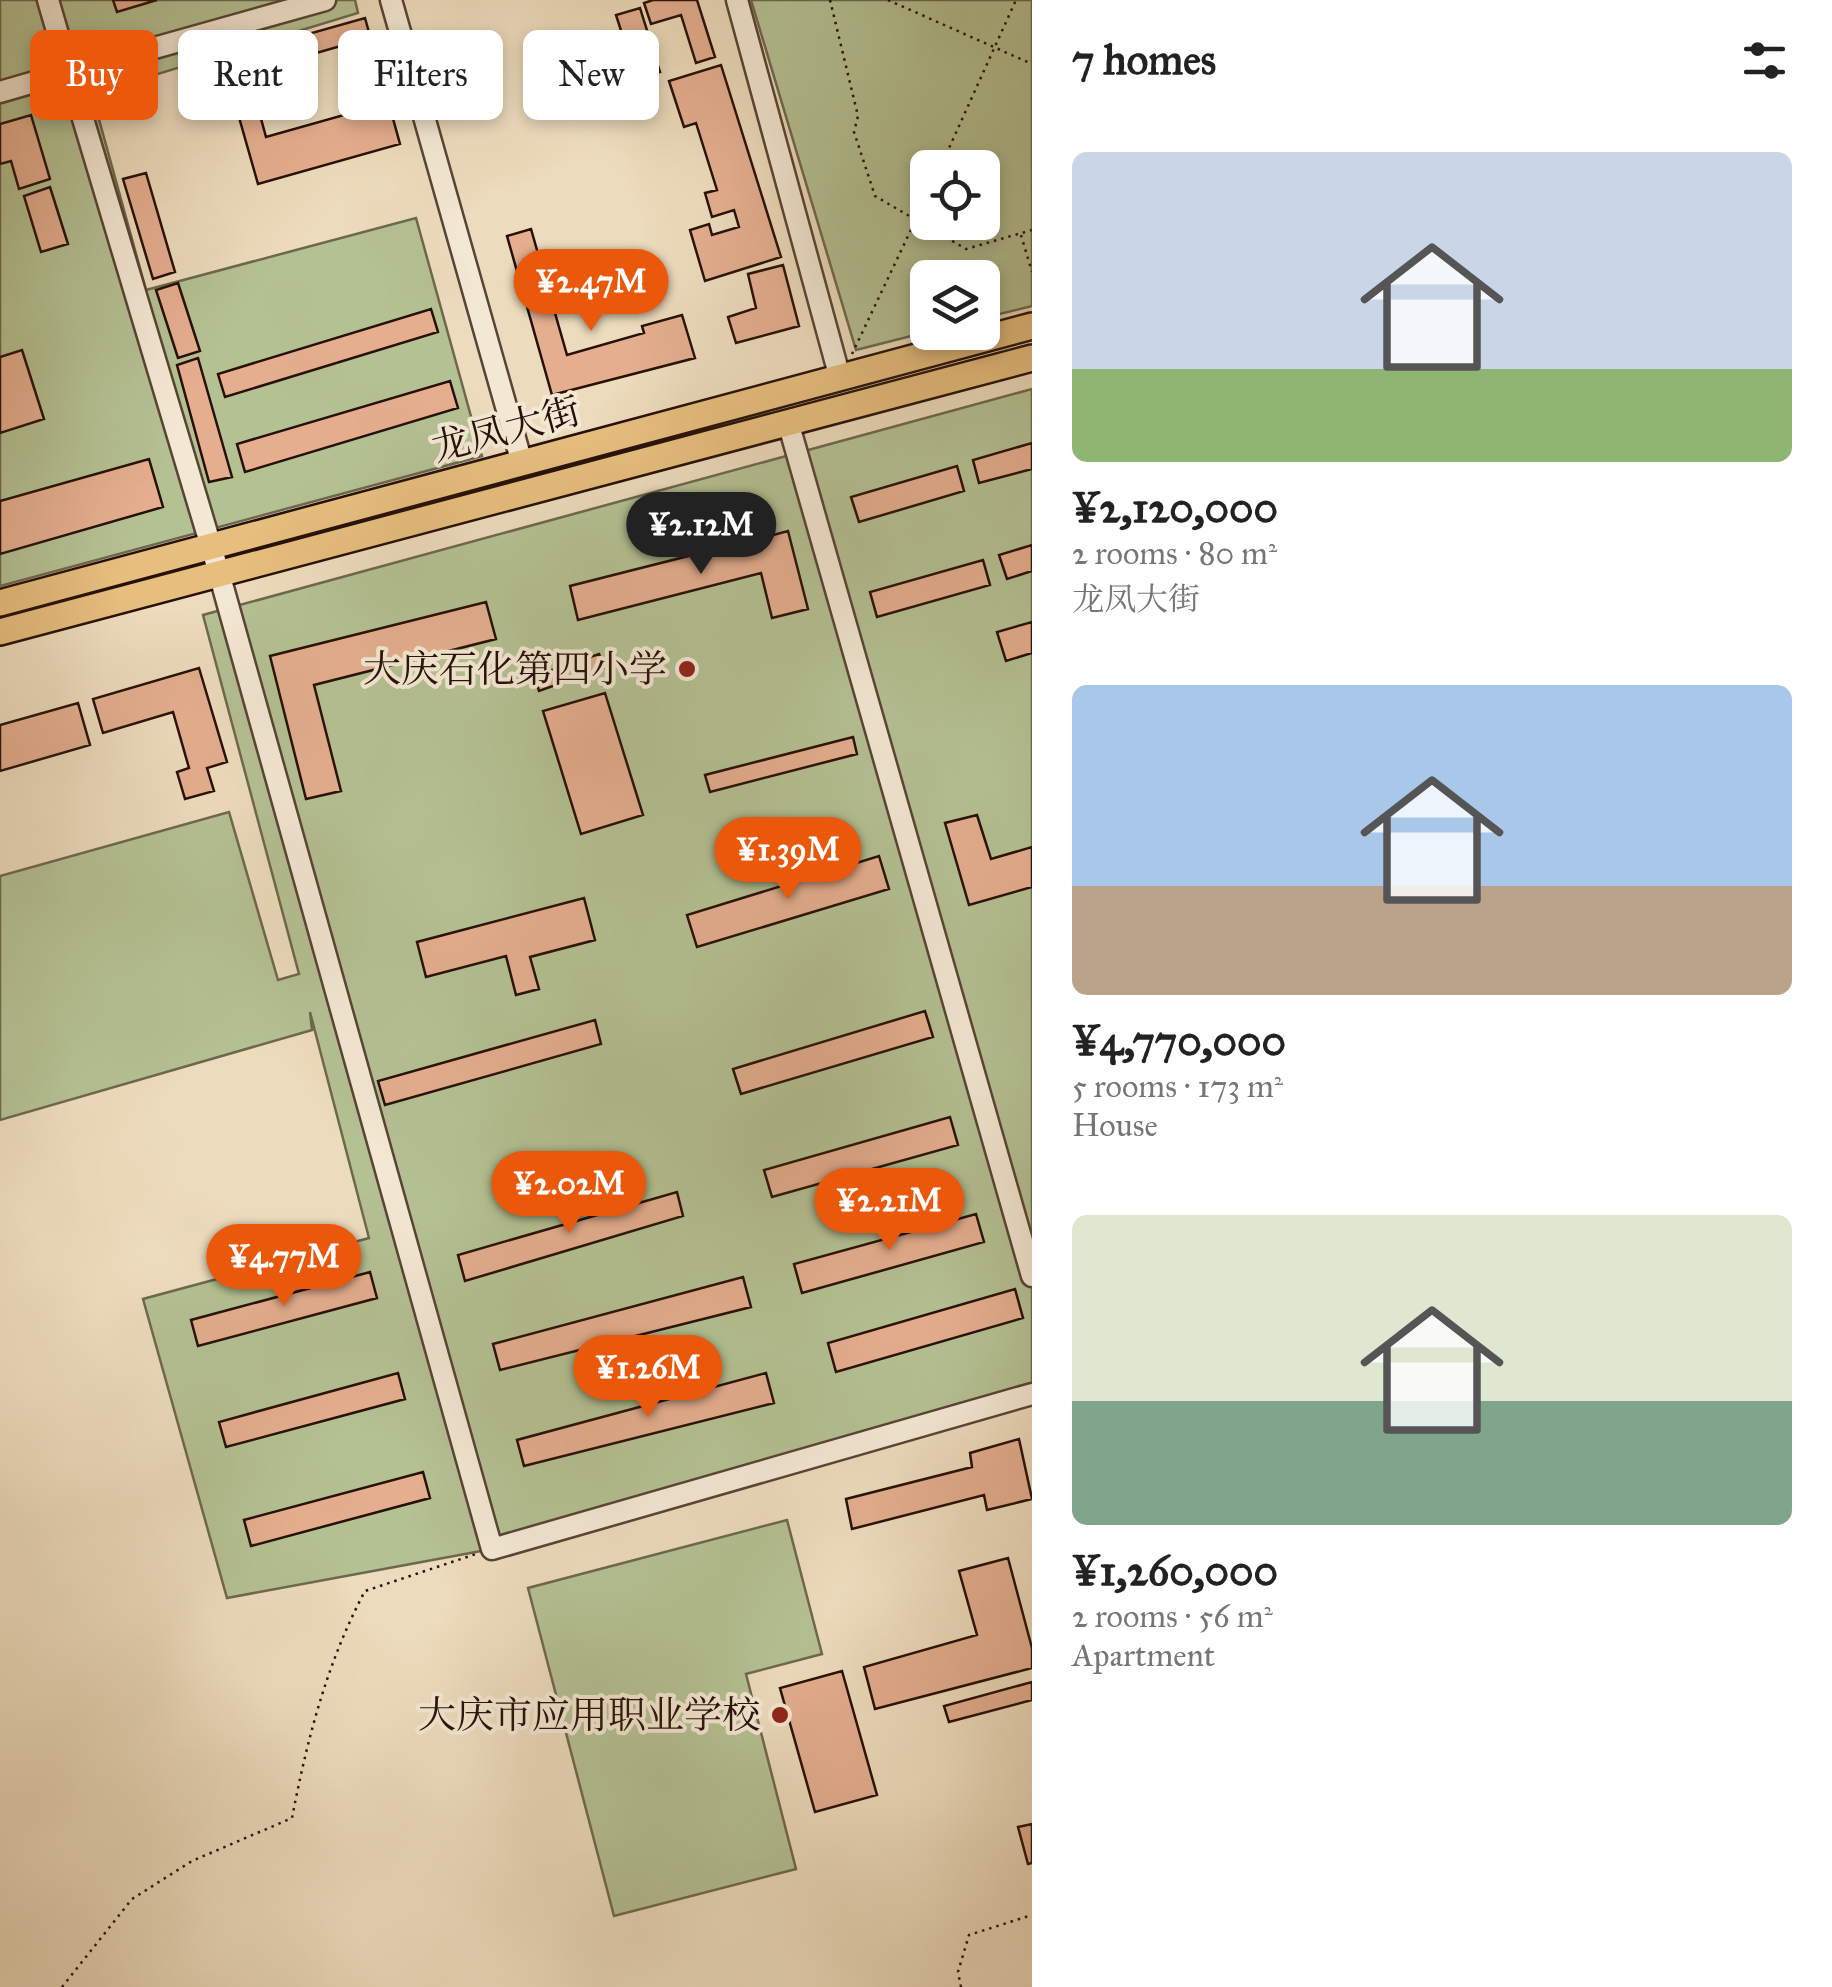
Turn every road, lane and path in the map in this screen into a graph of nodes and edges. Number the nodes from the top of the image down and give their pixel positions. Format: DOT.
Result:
graph roads {
  1 [pos="48,0"];
  2 [pos="325,0"];
  3 [pos="391,0"];
  4 [pos="736,0"];
  5 [pos="830,0"];
  6 [pos="888,0"];
  7 [pos="1016,0"];
  8 [pos="56,30"];
  9 [pos="158,47"];
  10 [pos="995,47"];
  11 [pos="1032,64"];
  12 [pos="30,83"];
  13 [pos="0,92"];
  14 [pos="82,120"];
  15 [pos="948,150"];
  16 [pos="910,216"];
  17 [pos="1032,230"];
  18 [pos="910,232"];
  19 [pos="1020,234"];
  20 [pos="951,240"];
  21 [pos="998,240"];
  22 [pos="1000,240"];
  23 [pos="1032,272"];
  24 [pos="1032,326"];
  25 [pos="1032,358"];
  26 [pos="840,378"];
  27 [pos="788,422"];
  28 [pos="522,463"];
  29 [pos="208,547"];
  30 [pos="219,573"];
  31 [pos="0,603"];
  32 [pos="0,632"];
  33 [pos="1032,1276"];
  34 [pos="1032,1394"];
  35 [pos="492,1548"];
  36 [pos="1032,1915"];
  37 [pos="62,1987"];
  38 [pos="961,1987"];
  1 -- 8 [label="street"];
  2 -- 9 [label="street"];
  3 -- 28 [label="street"];
  4 -- 26 [label="street"];
  5 -- 16 [label="path"];
  6 -- 10 [label="path"];
  7 -- 10 [label="path"];
  10 -- 11 [label="path"];
  10 -- 15 [label="path"];
  12 -- 13 [label="street"];
  14 -- 29 [label="street"];
  17 -- 19 [label="path"];
  18 -- 26 [label="path"];
  19 -- 22 [label="path"];
  19 -- 23 [label="path"];
  20 -- 21 [label="path"];
  24 -- 26 [label="main road, 龙凤大街"];
  25 -- 27 [label="main road, 龙凤大街"];
  26 -- 28 [label="main road, 龙凤大街"];
  27 -- 30 [label="main road, 龙凤大街"];
  27 -- 33 [label="street"];
  28 -- 29 [label="main road, 龙凤大街"];
  29 -- 30 [label="street"];
  29 -- 31 [label="main road, 龙凤大街"];
  30 -- 32 [label="main road, 龙凤大街"];
  30 -- 35 [label="street"];
  34 -- 35 [label="street"];
  35 -- 37 [label="path"];
  36 -- 38 [label="path"];
}
